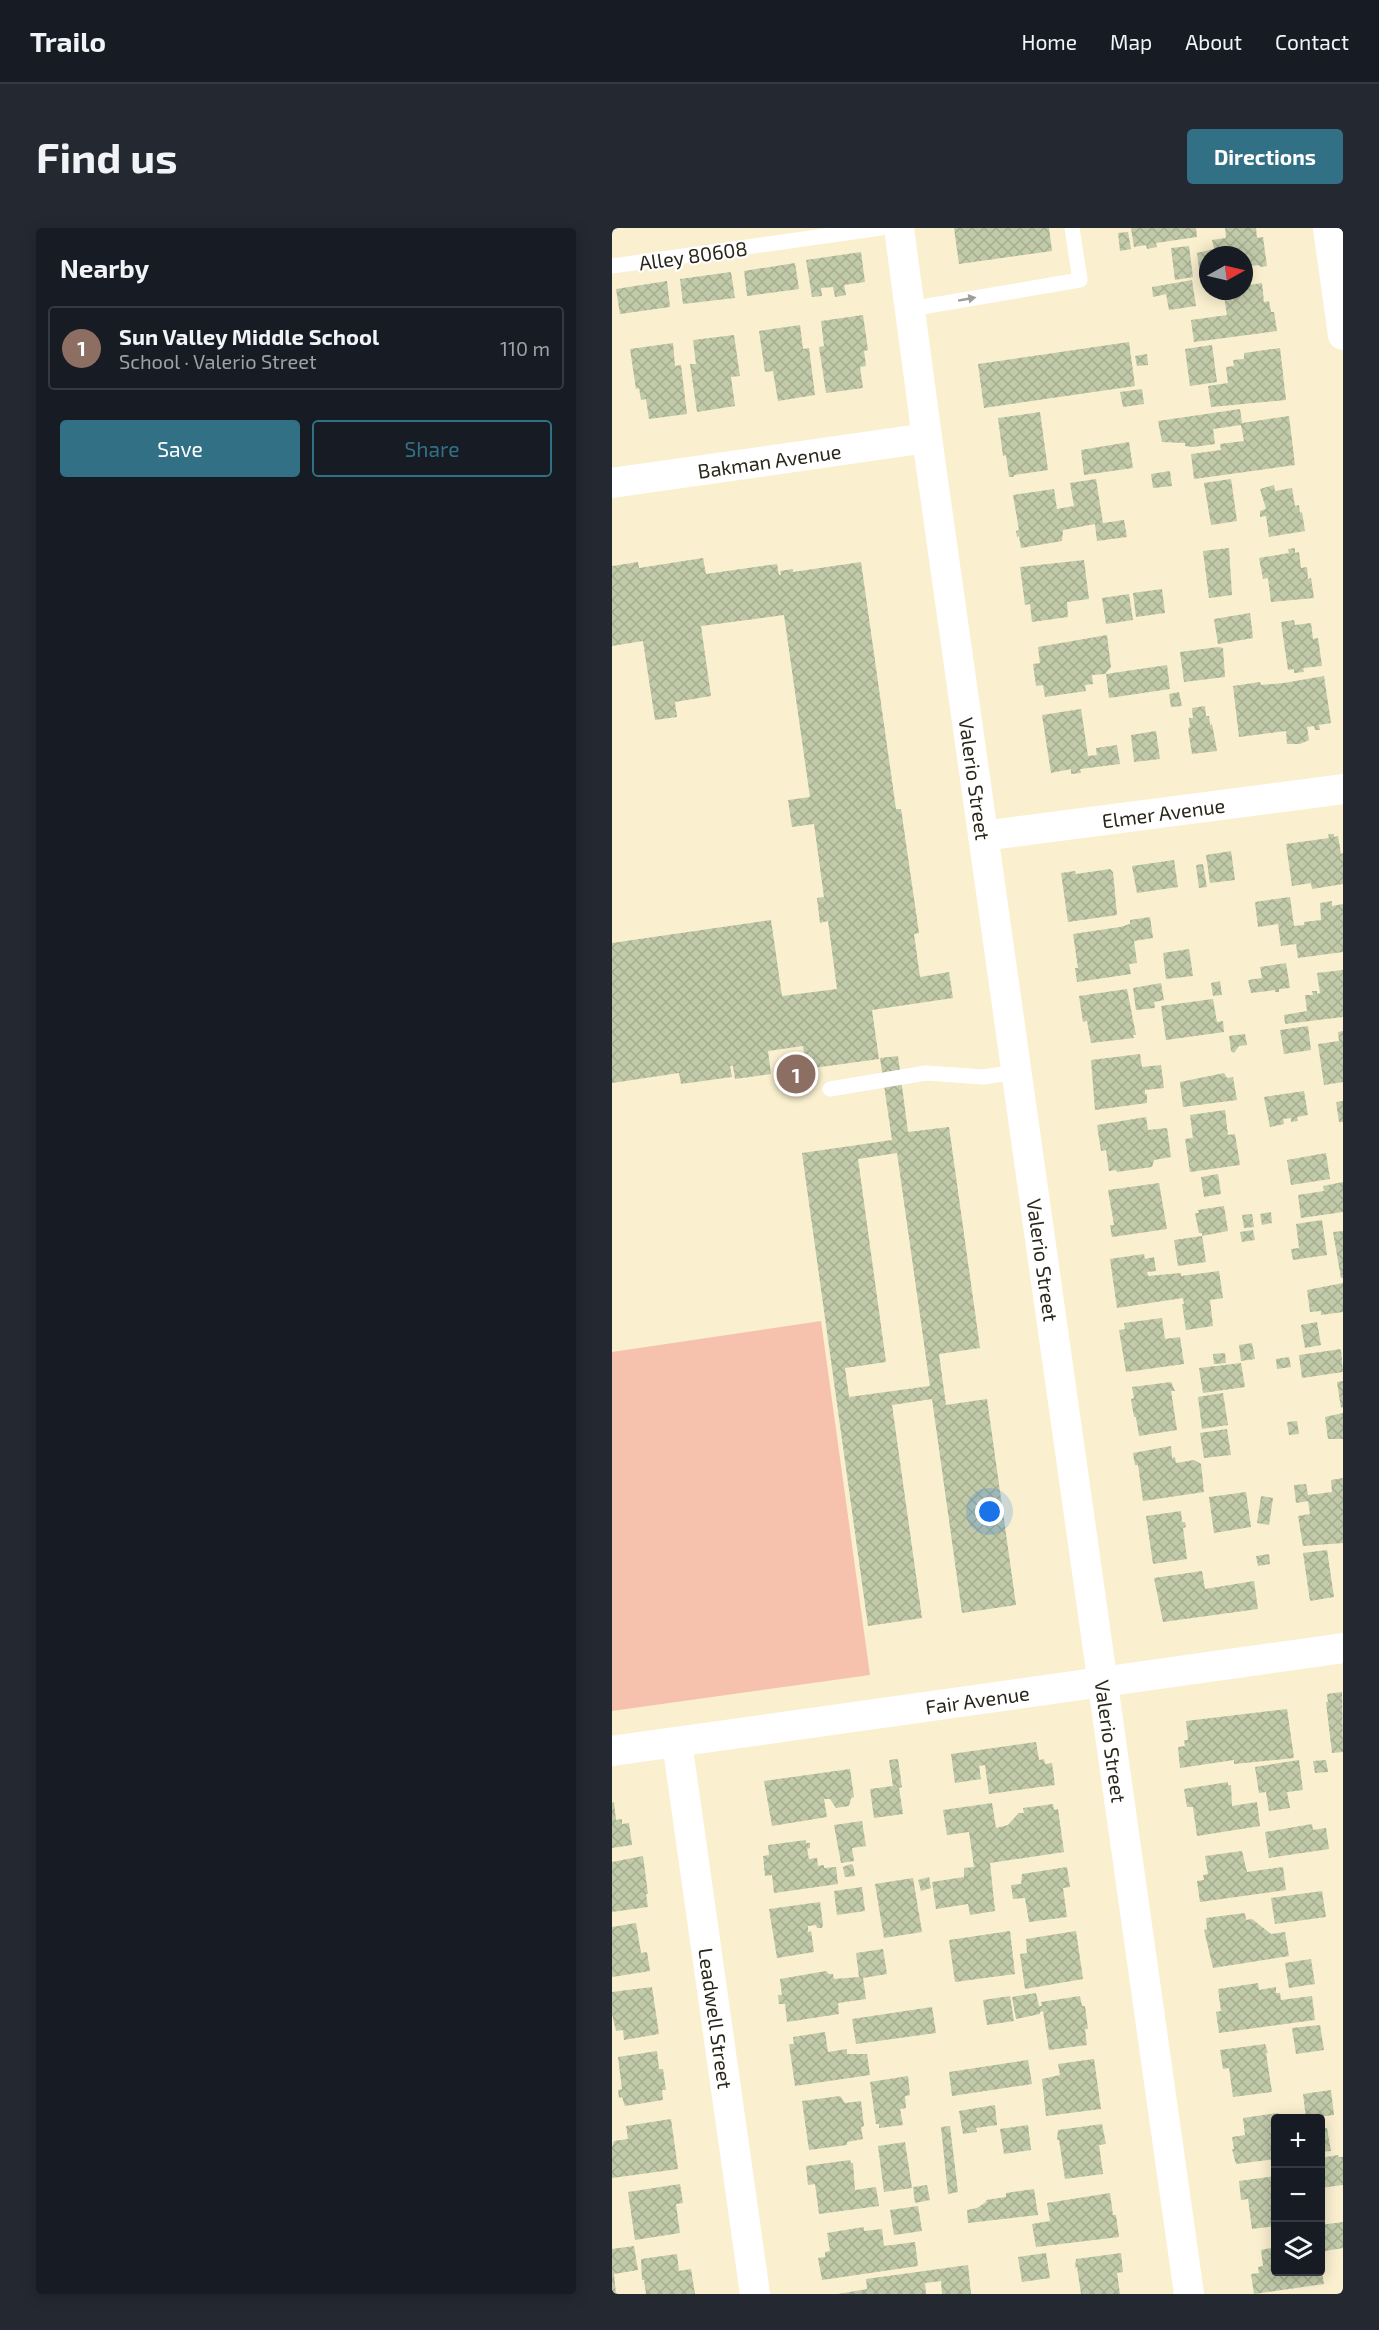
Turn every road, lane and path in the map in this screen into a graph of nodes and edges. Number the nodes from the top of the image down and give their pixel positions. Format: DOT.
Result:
graph roads {
  1 [pos="881,228"];
  2 [pos="899,228"];
  3 [pos="1072,228"];
  4 [pos="1328,228"];
  5 [pos="612,266"];
  6 [pos="910,309"];
  7 [pos="1343,335"];
  8 [pos="927,438"];
  9 [pos="612,483"];
  10 [pos="1343,789"];
  11 [pos="983,836"];
  12 [pos="1017,1072"];
  13 [pos="830,1089"];
  14 [pos="1343,1648"];
  15 [pos="1102,1682"];
  16 [pos="677,1742"];
  17 [pos="612,1751"];
  18 [pos="755,2294"];
  19 [pos="1189,2294"];
  1 -- 5 [label="lane, Alley 80608"];
  2 -- 6 [label="street, Valerio Street"];
  6 -- 3 [label="lane, one-way"];
  4 -- 7 [label="street"];
  6 -- 8 [label="street, Valerio Street"];
  8 -- 9 [label="street, Bakman Avenue"];
  8 -- 11 [label="street, Valerio Street"];
  10 -- 11 [label="street, Elmer Avenue"];
  11 -- 12 [label="street, Valerio Street"];
  12 -- 13 [label="lane"];
  12 -- 15 [label="street, Valerio Street"];
  14 -- 15 [label="street, Fair Avenue"];
  15 -- 16 [label="street, Fair Avenue"];
  15 -- 19 [label="street, Valerio Street"];
  16 -- 17 [label="street, Fair Avenue"];
  16 -- 18 [label="street, Leadwell Street"];
}
